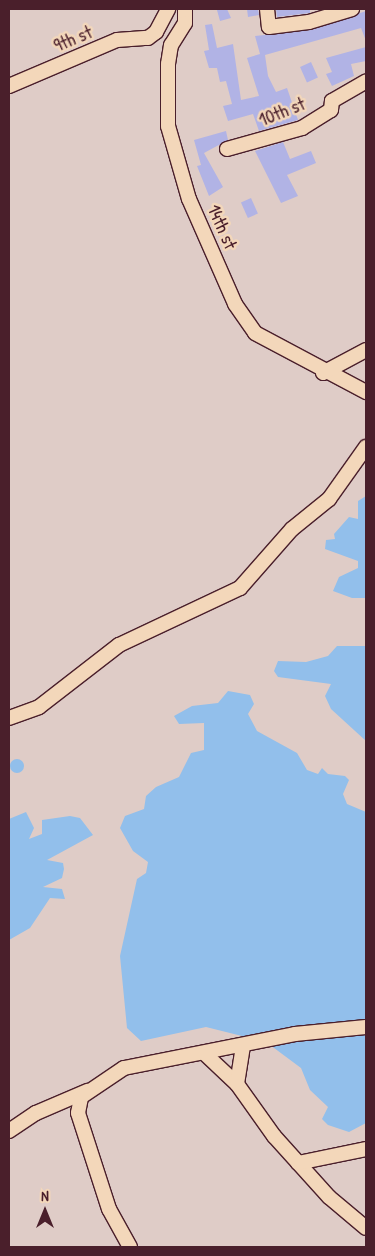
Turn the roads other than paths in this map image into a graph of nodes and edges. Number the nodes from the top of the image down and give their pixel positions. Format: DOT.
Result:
graph roads {
  1 [pos="168,9"];
  2 [pos="185,9"];
  3 [pos="267,9"];
  4 [pos="352,9"];
  5 [pos="366,81"];
  6 [pos="9,86"];
  7 [pos="227,149"];
  8 [pos="366,350"];
  9 [pos="323,373"];
  10 [pos="366,392"];
  11 [pos="366,447"];
  12 [pos="9,718"];
  13 [pos="366,1027"];
  14 [pos="243,1047"];
  15 [pos="204,1053"];
  16 [pos="237,1084"];
  17 [pos="90,1090"];
  18 [pos="9,1131"];
  19 [pos="366,1149"];
  20 [pos="298,1163"];
  21 [pos="366,1228"];
  22 [pos="130,1247"];
  1 -- 6 [label="street, 9th st"];
  2 -- 9 [label="street, 14th st"];
  3 -- 4 [label="street"];
  5 -- 7 [label="street, 10th st"];
  8 -- 9 [label="street"];
  9 -- 10 [label="street, 14th st"];
  11 -- 12 [label="street"];
  13 -- 14 [label="street"];
  14 -- 15 [label="street"];
  14 -- 16 [label="street"];
  15 -- 16 [label="street"];
  15 -- 17 [label="street"];
  16 -- 20 [label="street"];
  17 -- 18 [label="street"];
  17 -- 22 [label="street"];
  19 -- 20 [label="street"];
  20 -- 21 [label="street"];
}
